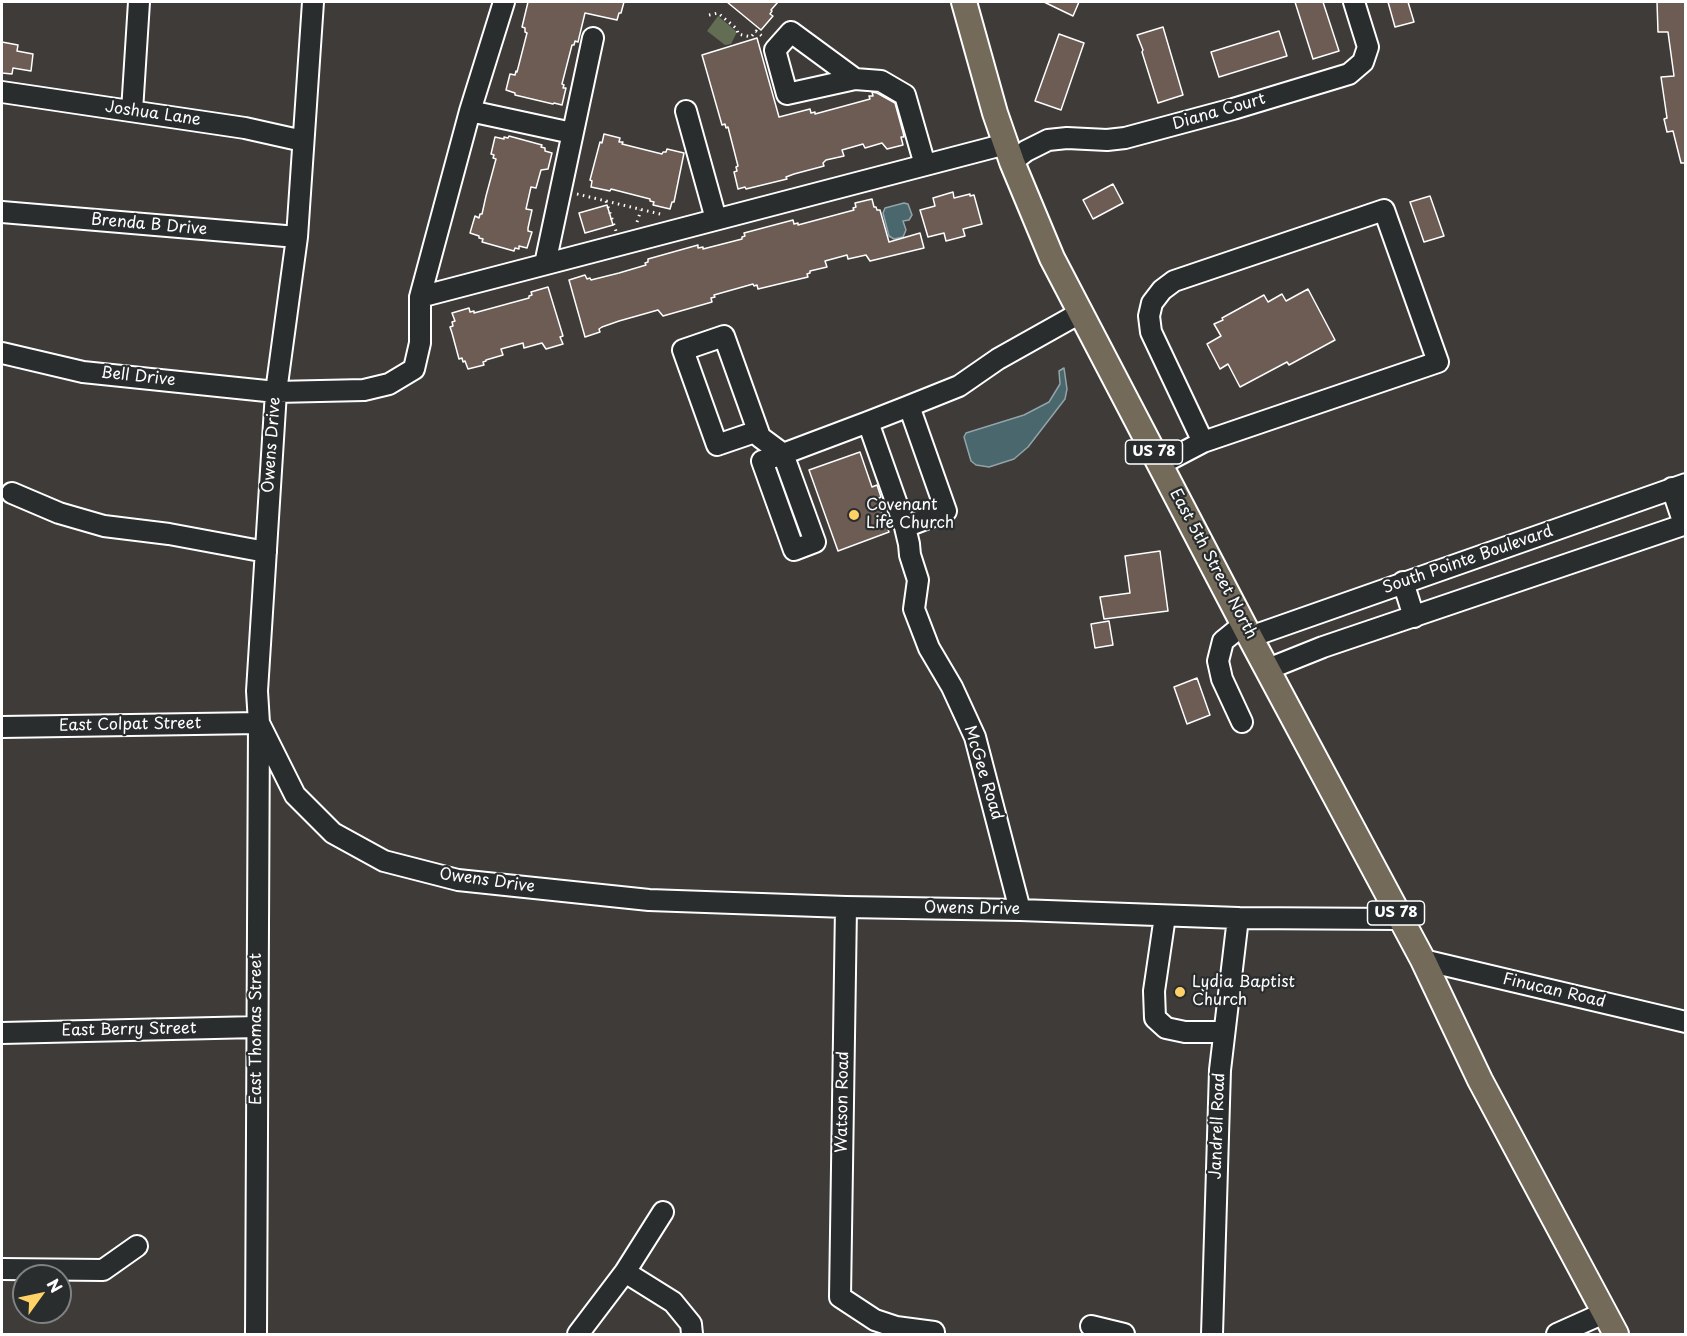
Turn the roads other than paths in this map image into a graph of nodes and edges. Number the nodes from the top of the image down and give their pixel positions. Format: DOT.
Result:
graph roads {
  1 [pos="139,2"];
  2 [pos="313,2"];
  3 [pos="504,2"];
  4 [pos="964,2"];
  5 [pos="1354,2"];
  6 [pos="593,38"];
  7 [pos="855,79"];
  8 [pos="2,92"];
  9 [pos="132,111"];
  10 [pos="470,111"];
  11 [pos="686,111"];
  12 [pos="573,133"];
  13 [pos="303,141"];
  14 [pos="1009,153"];
  15 [pos="925,165"];
  16 [pos="2,212"];
  17 [pos="716,219"];
  18 [pos="297,237"];
  19 [pos="545,264"];
  20 [pos="420,297"];
  21 [pos="1080,313"];
  22 [pos="2,353"];
  23 [pos="276,392"];
  24 [pos="909,406"];
  25 [pos="868,422"];
  26 [pos="758,431"];
  27 [pos="1203,442"];
  28 [pos="1161,464"];
  29 [pos="1679,486"];
  30 [pos="12,493"];
  31 [pos="1685,524"];
  32 [pos="905,527"];
  33 [pos="266,552"];
  34 [pos="1403,582"];
  35 [pos="1414,617"];
  36 [pos="1247,631"];
  37 [pos="1268,669"];
  38 [pos="1242,722"];
  39 [pos="259,723"];
  40 [pos="2,727"];
  41 [pos="846,907"];
  42 [pos="1020,909"];
  43 [pos="1165,915"];
  44 [pos="1238,918"];
  45 [pos="1399,919"];
  46 [pos="1423,960"];
  47 [pos="1686,1022"];
  48 [pos="257,1027"];
  49 [pos="1224,1032"];
  50 [pos="2,1033"];
  51 [pos="663,1212"];
  52 [pos="137,1246"];
  53 [pos="2,1269"];
  54 [pos="625,1272"];
  55 [pos="1604,1312"];
  56 [pos="1091,1326"];
  57 [pos="934,1332"];
  58 [pos="256,1335"];
  59 [pos="578,1335"];
  60 [pos="692,1335"];
  61 [pos="1124,1335"];
  62 [pos="1212,1335"];
  63 [pos="1557,1335"];
  64 [pos="1616,1335"];
  1 -- 9 [label="street"];
  2 -- 13 [label="street, Owens Drive"];
  3 -- 10 [label="street"];
  4 -- 14 [label="main road, East 5th Street North / US 78"];
  5 -- 14 [label="street, Diana Court"];
  6 -- 12 [label="street"];
  7 -- 7 [label="street"];
  7 -- 15 [label="street"];
  8 -- 9 [label="street, Joshua Lane"];
  9 -- 13 [label="street, Joshua Lane"];
  10 -- 12 [label="street"];
  10 -- 20 [label="street"];
  11 -- 17 [label="street"];
  12 -- 19 [label="street"];
  13 -- 18 [label="street, Owens Drive"];
  14 -- 15 [label="street, Diana Court"];
  14 -- 21 [label="main road, East 5th Street North / US 78"];
  15 -- 17 [label="street, Diana Court"];
  16 -- 18 [label="street, Brenda B Drive"];
  17 -- 19 [label="street, Diana Court"];
  18 -- 23 [label="street, Owens Drive"];
  19 -- 20 [label="street, Diana Court"];
  20 -- 23 [label="street, Bell Drive"];
  21 -- 24 [label="street"];
  21 -- 28 [label="main road, East 5th Street North / US 78"];
  22 -- 23 [label="street, Bell Drive"];
  23 -- 33 [label="street, Owens Drive"];
  24 -- 25 [label="street"];
  24 -- 32 [label="street"];
  25 -- 26 [label="street"];
  25 -- 32 [label="street"];
  26 -- 26 [label="street"];
  27 -- 27 [label="street"];
  27 -- 28 [label="street"];
  28 -- 36 [label="main road, East 5th Street North / US 78"];
  29 -- 31 [label="street"];
  29 -- 34 [label="street, South Pointe Boulevard"];
  30 -- 33 [label="street"];
  31 -- 35 [label="street"];
  32 -- 42 [label="street, McGee Road"];
  33 -- 39 [label="street, Owens Drive"];
  34 -- 35 [label="street"];
  34 -- 36 [label="street, South Pointe Boulevard"];
  35 -- 37 [label="street"];
  36 -- 37 [label="main road, East 5th Street North / US 78"];
  36 -- 38 [label="street"];
  37 -- 45 [label="main road, East 5th Street North / US 78"];
  39 -- 40 [label="street, East Colpat Street"];
  39 -- 41 [label="street, Owens Drive"];
  39 -- 48 [label="street, East Thomas Street"];
  41 -- 42 [label="street, Owens Drive"];
  41 -- 57 [label="street, Watson Road"];
  42 -- 43 [label="street, Owens Drive"];
  43 -- 44 [label="street, Owens Drive"];
  43 -- 49 [label="street"];
  44 -- 45 [label="street, Owens Drive"];
  44 -- 49 [label="street, Jandrell Road"];
  45 -- 46 [label="main road, East 5th Street North / US 78"];
  46 -- 47 [label="street, Finucan Road"];
  46 -- 55 [label="main road, East 5th Street North / US 78"];
  48 -- 50 [label="street, East Berry Street"];
  48 -- 58 [label="street, East Thomas Street"];
  49 -- 62 [label="street, Jandrell Road"];
  51 -- 54 [label="street"];
  52 -- 53 [label="street"];
  54 -- 59 [label="street"];
  54 -- 60 [label="street"];
  55 -- 63 [label="street"];
  55 -- 64 [label="main road, US 78"];
  56 -- 61 [label="street"];
}
